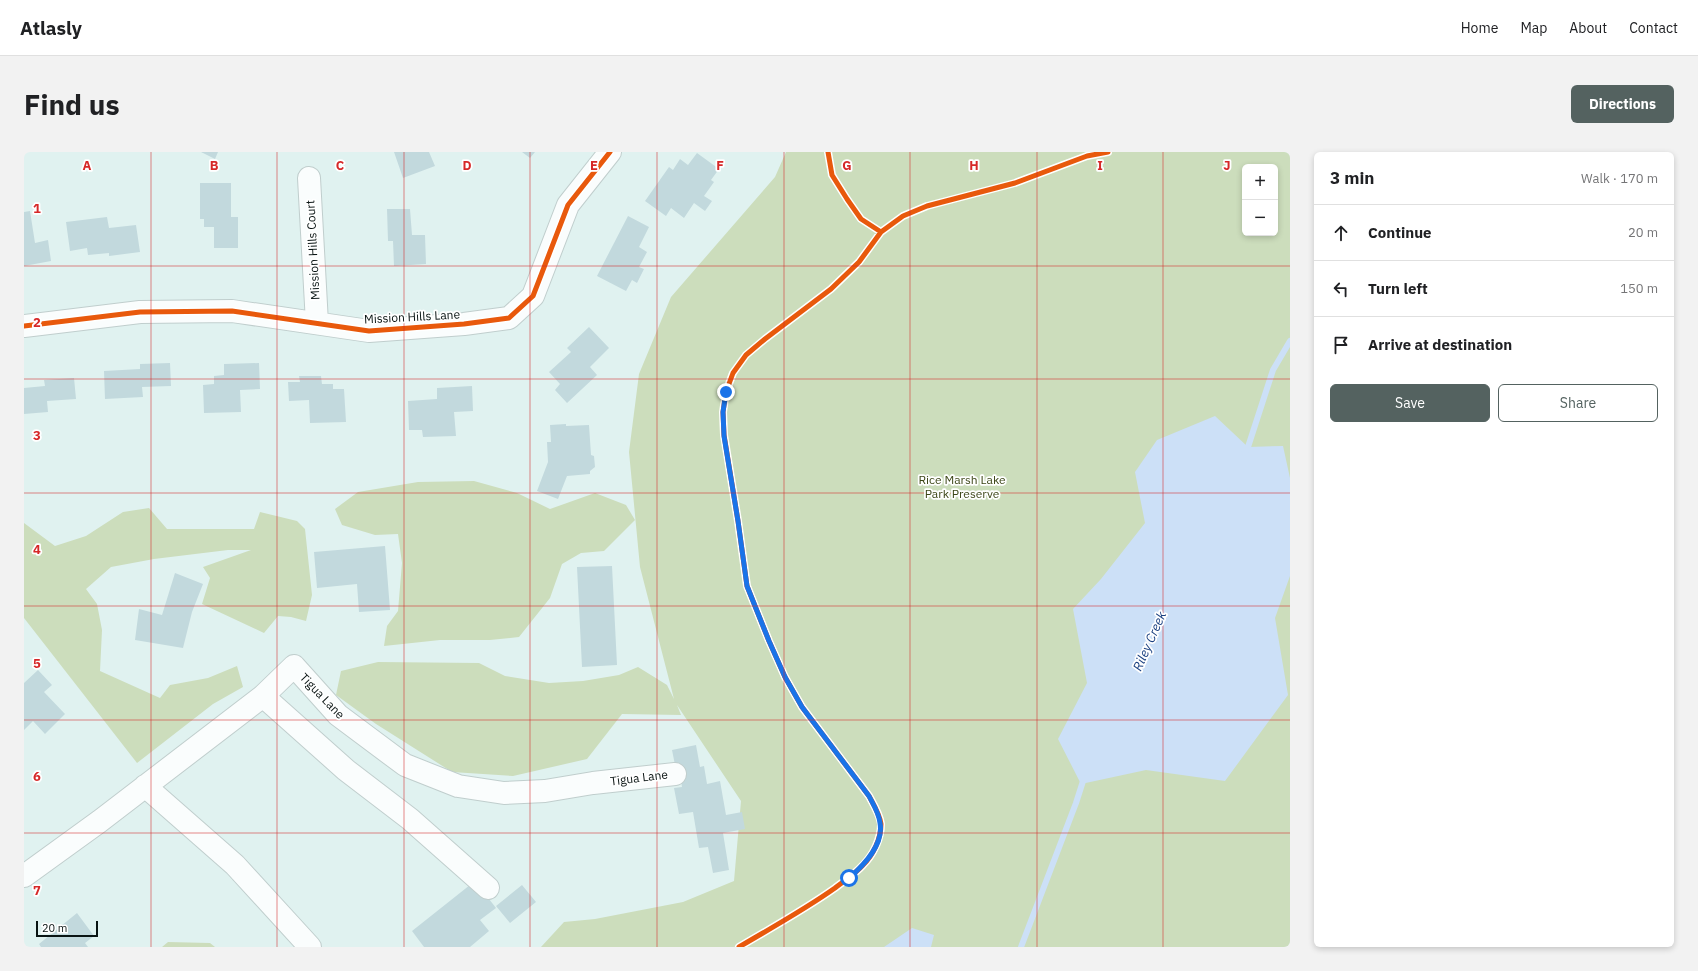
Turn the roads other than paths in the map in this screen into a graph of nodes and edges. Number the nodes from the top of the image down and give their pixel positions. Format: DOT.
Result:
graph roads {
  1 [pos="610,152"];
  2 [pos="309,178"];
  3 [pos="317,323"];
  4 [pos="24,326"];
  5 [pos="263,696"];
  6 [pos="675,774"];
  7 [pos="145,786"];
  8 [pos="24,876"];
  9 [pos="488,888"];
  10 [pos="310,947"];
  1 -- 3 [label="street, Mission Hills Lane"];
  2 -- 3 [label="street, Mission Hills Court"];
  3 -- 4 [label="street, Mission Hills Lane"];
  5 -- 6 [label="street, Tigua Lane"];
  5 -- 7 [label="street, Tigua Lane"];
  5 -- 9 [label="street"];
  7 -- 8 [label="street, Tigua Lane"];
  7 -- 10 [label="street"];
}
